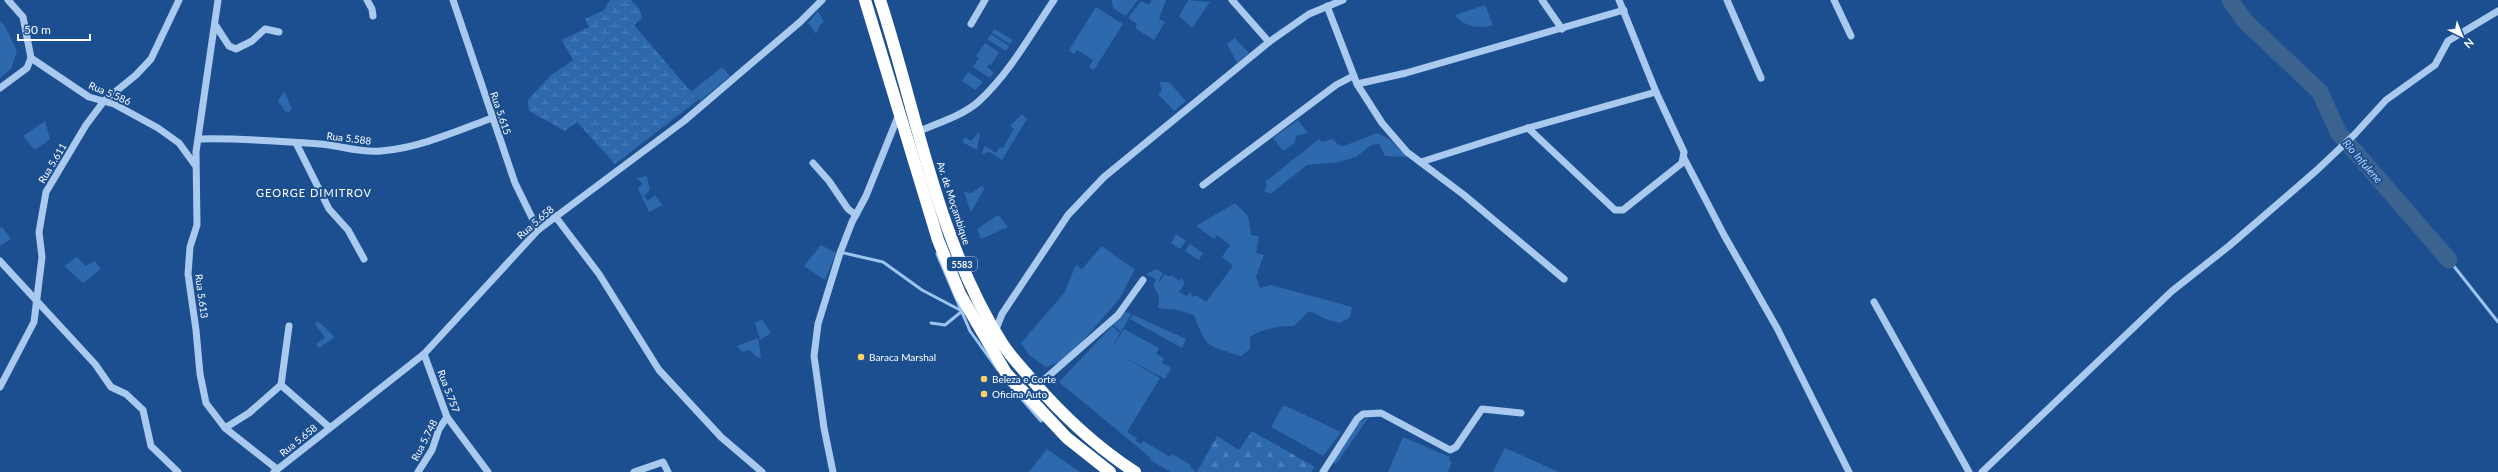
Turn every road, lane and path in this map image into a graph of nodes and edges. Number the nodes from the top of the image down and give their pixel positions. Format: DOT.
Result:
graph roads {
  1 [pos="8,0"];
  2 [pos="179,0"];
  3 [pos="218,0"];
  4 [pos="367,0"];
  5 [pos="453,0"];
  6 [pos="822,0"];
  7 [pos="865,0"];
  8 [pos="880,0"];
  9 [pos="985,0"];
  10 [pos="1054,0"];
  11 [pos="1232,0"];
  12 [pos="1343,0"];
  13 [pos="1542,0"];
  14 [pos="1619,0"];
  15 [pos="1727,0"];
  16 [pos="1834,0"];
  17 [pos="1327,6"];
  18 [pos="1624,10"];
  19 [pos="2498,11"];
  20 [pos="373,16"];
  21 [pos="971,24"];
  22 [pos="216,26"];
  23 [pos="1562,29"];
  24 [pos="278,32"];
  25 [pos="1851,36"];
  26 [pos="1269,42"];
  27 [pos="31,58"];
  28 [pos="1353,76"];
  29 [pos="1761,78"];
  30 [pos="1357,84"];
  31 [pos="0,88"];
  32 [pos="1656,92"];
  33 [pos="104,102"];
  34 [pos="899,114"];
  35 [pos="492,118"];
  36 [pos="1528,128"];
  37 [pos="918,132"];
  38 [pos="200,139"];
  39 [pos="296,143"];
  40 [pos="1684,158"];
  41 [pos="1421,162"];
  42 [pos="813,163"];
  43 [pos="196,165"];
  44 [pos="1203,185"];
  45 [pos="856,215"];
  46 [pos="556,216"];
  47 [pos="538,230"];
  48 [pos="364,259"];
  49 [pos="0,261"];
  50 [pos="1564,279"];
  51 [pos="1143,280"];
  52 [pos="37,302"];
  53 [pos="1874,302"];
  54 [pos="289,326"];
  55 [pos="995,332"];
  56 [pos="424,354"];
  57 [pos="281,385"];
  58 [pos="1037,386"];
  59 [pos="0,387"];
  60 [pos="1521,414"];
  61 [pos="447,418"];
  62 [pos="329,427"];
  63 [pos="225,428"];
  64 [pos="276,471"];
  65 [pos="178,472"];
  66 [pos="418,472"];
  67 [pos="488,472"];
  68 [pos="634,472"];
  69 [pos="668,472"];
  70 [pos="762,472"];
  71 [pos="833,472"];
  72 [pos="1110,472"];
  73 [pos="1135,472"];
  74 [pos="1323,472"];
  75 [pos="1849,472"];
  76 [pos="1969,472"];
  77 [pos="1982,472"];
  1 -- 27 [label="street"];
  2 -- 33 [label="street, Rua 5.611"];
  3 -- 22 [label="street, Rua 5.613"];
  4 -- 20 [label="street"];
  5 -- 35 [label="street, Rua 5.615"];
  6 -- 46 [label="street, Rua 5.658"];
  7 -- 34 [label="highway, 5583"];
  8 -- 37 [label="highway, Av. de Moçambique / 5583"];
  9 -- 21 [label="street"];
  10 -- 37 [label="street"];
  11 -- 26 [label="street"];
  12 -- 17 [label="street"];
  13 -- 23 [label="street"];
  14 -- 18 [label="street"];
  15 -- 29 [label="street"];
  16 -- 25 [label="street"];
  17 -- 26 [label="street"];
  17 -- 28 [label="street"];
  18 -- 23 [label="street"];
  18 -- 32 [label="street"];
  19 -- 77 [label="street"];
  22 -- 24 [label="street"];
  22 -- 38 [label="street, Rua 5.613"];
  23 -- 30 [label="street"];
  26 -- 55 [label="street"];
  27 -- 31 [label="street"];
  27 -- 33 [label="street, Rua 5.586"];
  28 -- 30 [label="street"];
  28 -- 44 [label="street"];
  30 -- 41 [label="street"];
  32 -- 36 [label="street"];
  32 -- 40 [label="street"];
  33 -- 43 [label="street, Rua 5.586"];
  33 -- 52 [label="street, Rua 5.611"];
  34 -- 45 [label="street"];
  34 -- 72 [label="highway, 5583"];
  35 -- 39 [label="street, Rua 5.588"];
  35 -- 47 [label="street, Rua 5.615"];
  36 -- 40 [label="street"];
  36 -- 41 [label="street"];
  37 -- 55 [label="highway, Av. de Moçambique / 5583"];
  38 -- 39 [label="street, Rua 5.588"];
  38 -- 43 [label="street, Rua 5.613"];
  39 -- 48 [label="street"];
  40 -- 75 [label="street"];
  41 -- 50 [label="street"];
  42 -- 45 [label="street"];
  43 -- 63 [label="street, Rua 5.613"];
  45 -- 71 [label="street"];
  46 -- 47 [label="street, Rua 5.658"];
  46 -- 70 [label="street"];
  47 -- 56 [label="street, Rua 5.658"];
  49 -- 52 [label="street"];
  51 -- 58 [label="street"];
  52 -- 59 [label="street, Rua 5.611"];
  52 -- 65 [label="street"];
  53 -- 76 [label="street"];
  54 -- 57 [label="street"];
  55 -- 58 [label="highway, Av. de Moçambique / 5583"];
  56 -- 61 [label="street, Rua 5.757"];
  56 -- 62 [label="street, Rua 5.658"];
  57 -- 62 [label="street"];
  57 -- 63 [label="street"];
  58 -- 73 [label="highway, Av. de Moçambique / 5583"];
  60 -- 74 [label="street"];
  61 -- 66 [label="street, Rua 5.748"];
  61 -- 67 [label="street, Rua 5.757"];
  62 -- 64 [label="street, Rua 5.658"];
  63 -- 64 [label="street, Rua 5.613"];
  68 -- 69 [label="street"];
}
